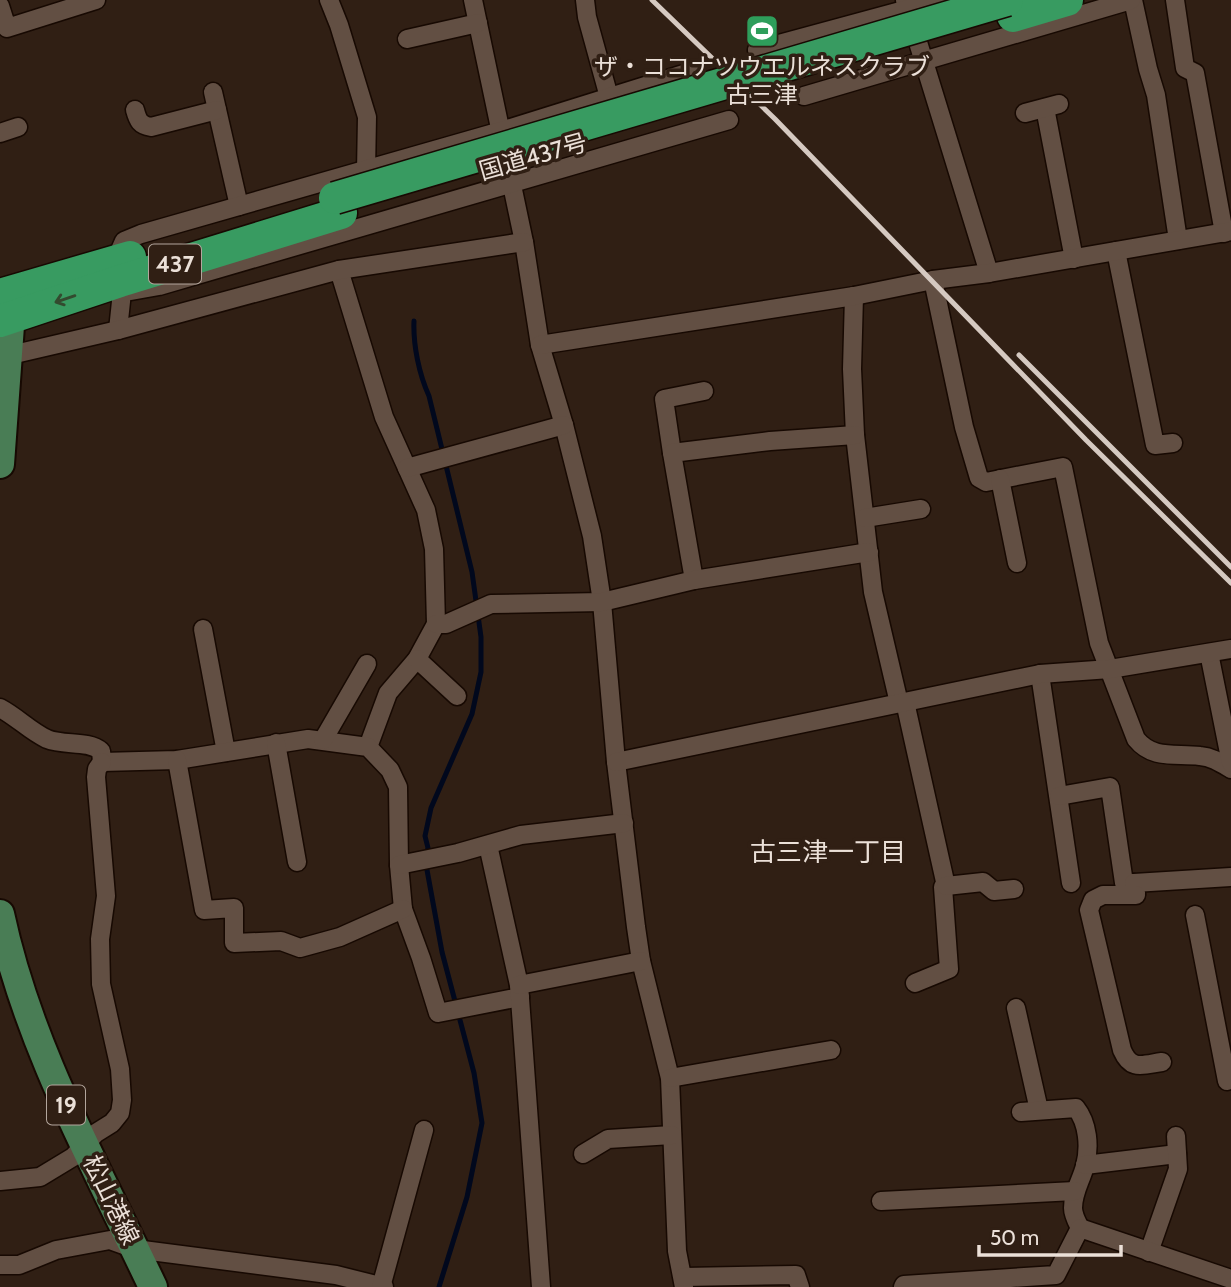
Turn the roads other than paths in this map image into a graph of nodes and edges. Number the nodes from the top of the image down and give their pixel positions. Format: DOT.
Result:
graph roads {
  1 [pos="96,0"];
  2 [pos="329,0"];
  3 [pos="473,0"];
  4 [pos="584,0"];
  5 [pos="941,0"];
  6 [pos="1068,0"];
  7 [pos="1132,0"];
  8 [pos="1175,0"];
  9 [pos="906,5"];
  10 [pos="0,6"];
  11 [pos="1010,8"];
  12 [pos="478,23"];
  13 [pos="407,39"];
  14 [pos="757,50"];
  15 [pos="923,61"];
  16 [pos="693,71"];
  17 [pos="804,96"];
  18 [pos="609,97"];
  19 [pos="135,110"];
  20 [pos="1026,113"];
  21 [pos="729,120"];
  22 [pos="18,128"];
  23 [pos="501,131"];
  24 [pos="0,133"];
  25 [pos="366,171"];
  26 [pos="512,182"];
  27 [pos="239,206"];
  28 [pos="1227,232"];
  29 [pos="1178,240"];
  30 [pos="524,242"];
  31 [pos="1116,251"];
  32 [pos="1074,258"];
  33 [pos="339,270"];
  34 [pos="989,273"];
  35 [pos="118,278"];
  36 [pos="933,280"];
  37 [pos="854,296"];
  38 [pos="6,306"];
  39 [pos="118,330"];
  40 [pos="540,345"];
  41 [pos="4,356"];
  42 [pos="704,391"];
  43 [pos="564,425"];
  44 [pos="855,435"];
  45 [pos="1173,443"];
  46 [pos="672,453"];
  47 [pos="0,464"];
  48 [pos="407,468"];
  49 [pos="1000,479"];
  50 [pos="921,509"];
  51 [pos="864,518"];
  52 [pos="869,552"];
  53 [pos="1017,563"];
  54 [pos="694,580"];
  55 [pos="602,602"];
  56 [pos="436,624"];
  57 [pos="203,629"];
  58 [pos="1231,649"];
  59 [pos="1209,653"];
  60 [pos="417,659"];
  61 [pos="368,664"];
  62 [pos="1110,669"];
  63 [pos="1040,674"];
  64 [pos="457,696"];
  65 [pos="902,702"];
  66 [pos="0,708"];
  67 [pos="323,740"];
  68 [pos="276,743"];
  69 [pos="368,747"];
  70 [pos="226,751"];
  71 [pos="177,760"];
  72 [pos="102,762"];
  73 [pos="616,762"];
  74 [pos="1231,763"];
  75 [pos="1231,769"];
  76 [pos="1059,796"];
  77 [pos="624,823"];
  78 [pos="488,845"];
  79 [pos="297,862"];
  80 [pos="399,865"];
  81 [pos="1231,877"];
  82 [pos="1071,883"];
  83 [pos="946,886"];
  84 [pos="1014,888"];
  85 [pos="1136,895"];
  86 [pos="403,909"];
  87 [pos="0,914"];
  88 [pos="1195,915"];
  89 [pos="641,961"];
  90 [pos="915,983"];
  91 [pos="520,991"];
  92 [pos="1013,1020"];
  93 [pos="831,1050"];
  94 [pos="1162,1062"];
  95 [pos="670,1078"];
  96 [pos="1231,1079"];
  97 [pos="424,1130"];
  98 [pos="672,1135"];
  99 [pos="84,1144"];
  100 [pos="583,1154"];
  101 [pos="1085,1165"];
  102 [pos="0,1181"];
  103 [pos="1075,1191"];
  104 [pos="881,1201"];
  105 [pos="1080,1228"];
  106 [pos="135,1249"];
  107 [pos="1149,1252"];
  108 [pos="0,1265"];
  109 [pos="1231,1279"];
  110 [pos="684,1282"];
  111 [pos="1007,1283"];
  112 [pos="153,1287"];
  113 [pos="382,1287"];
  114 [pos="541,1287"];
  115 [pos="800,1287"];
  116 [pos="902,1287"];
  1 -- 10 [label="street"];
  2 -- 25 [label="street"];
  3 -- 12 [label="street"];
  4 -- 18 [label="street"];
  5 -- 9 [label="street"];
  6 -- 11 [label="highway, 国道437号 / 437"];
  7 -- 15 [label="street"];
  7 -- 29 [label="street"];
  8 -- 28 [label="street"];
  9 -- 14 [label="street"];
  9 -- 15 [label="street"];
  11 -- 35 [label="highway, 国道437号 / 437, bridge"];
  12 -- 13 [label="street"];
  12 -- 23 [label="street"];
  15 -- 17 [label="street"];
  15 -- 34 [label="street"];
  16 -- 18 [label="street"];
  18 -- 23 [label="street"];
  19 -- 27 [label="street"];
  20 -- 32 [label="street"];
  21 -- 26 [label="street"];
  22 -- 24 [label="street"];
  23 -- 25 [label="street"];
  23 -- 26 [label="street"];
  25 -- 27 [label="street"];
  26 -- 30 [label="street"];
  26 -- 35 [label="street"];
  27 -- 35 [label="street"];
  28 -- 29 [label="street"];
  29 -- 31 [label="street"];
  30 -- 33 [label="street"];
  30 -- 40 [label="street"];
  31 -- 32 [label="street"];
  31 -- 45 [label="street"];
  32 -- 34 [label="street"];
  33 -- 39 [label="street"];
  33 -- 48 [label="street"];
  34 -- 36 [label="street"];
  35 -- 38 [label="highway, 国道437号 / 437"];
  35 -- 39 [label="street"];
  36 -- 37 [label="street"];
  36 -- 49 [label="street"];
  37 -- 40 [label="street"];
  37 -- 44 [label="street"];
  38 -- 41 [label="main road"];
  39 -- 41 [label="street"];
  40 -- 43 [label="street"];
  41 -- 47 [label="main road"];
  42 -- 46 [label="street"];
  43 -- 48 [label="street"];
  43 -- 55 [label="street"];
  44 -- 46 [label="street"];
  44 -- 51 [label="street"];
  46 -- 54 [label="street"];
  48 -- 56 [label="street"];
  49 -- 53 [label="street"];
  49 -- 62 [label="street"];
  50 -- 51 [label="street"];
  51 -- 52 [label="street"];
  52 -- 54 [label="street"];
  52 -- 65 [label="street"];
  54 -- 55 [label="street"];
  55 -- 56 [label="street"];
  55 -- 73 [label="street"];
  56 -- 60 [label="street"];
  57 -- 70 [label="street"];
  58 -- 59 [label="street"];
  59 -- 62 [label="street"];
  59 -- 74 [label="street"];
  60 -- 64 [label="street"];
  60 -- 69 [label="street"];
  61 -- 67 [label="street"];
  62 -- 63 [label="street"];
  62 -- 75 [label="street"];
  63 -- 65 [label="street"];
  63 -- 76 [label="street"];
  65 -- 73 [label="street"];
  65 -- 83 [label="street"];
  66 -- 72 [label="street"];
  67 -- 68 [label="street"];
  67 -- 69 [label="street"];
  68 -- 70 [label="street"];
  68 -- 79 [label="street"];
  69 -- 80 [label="street"];
  70 -- 71 [label="street"];
  71 -- 72 [label="street"];
  71 -- 86 [label="street"];
  72 -- 99 [label="street"];
  73 -- 77 [label="street"];
  76 -- 82 [label="street"];
  76 -- 85 [label="street"];
  77 -- 78 [label="street"];
  77 -- 89 [label="street"];
  78 -- 80 [label="street"];
  78 -- 91 [label="street"];
  80 -- 86 [label="street"];
  81 -- 85 [label="street"];
  83 -- 84 [label="street"];
  83 -- 90 [label="street"];
  85 -- 94 [label="street"];
  86 -- 91 [label="street"];
  87 -- 99 [label="main road, 松山港線 / 19"];
  88 -- 96 [label="street"];
  89 -- 91 [label="street"];
  89 -- 95 [label="street"];
  91 -- 114 [label="street"];
  92 -- 101 [label="street"];
  93 -- 95 [label="street"];
  95 -- 98 [label="street"];
  97 -- 113 [label="street"];
  98 -- 100 [label="street"];
  98 -- 110 [label="street"];
  99 -- 102 [label="street"];
  99 -- 106 [label="main road, 松山港線 / 19"];
  101 -- 103 [label="street"];
  101 -- 107 [label="street"];
  103 -- 104 [label="street"];
  103 -- 105 [label="street"];
  105 -- 107 [label="street"];
  105 -- 111 [label="street"];
  106 -- 108 [label="street"];
  106 -- 112 [label="main road, 松山港線 / 19"];
  106 -- 113 [label="street"];
  107 -- 109 [label="street"];
  110 -- 115 [label="street"];
  111 -- 116 [label="street"];
}
